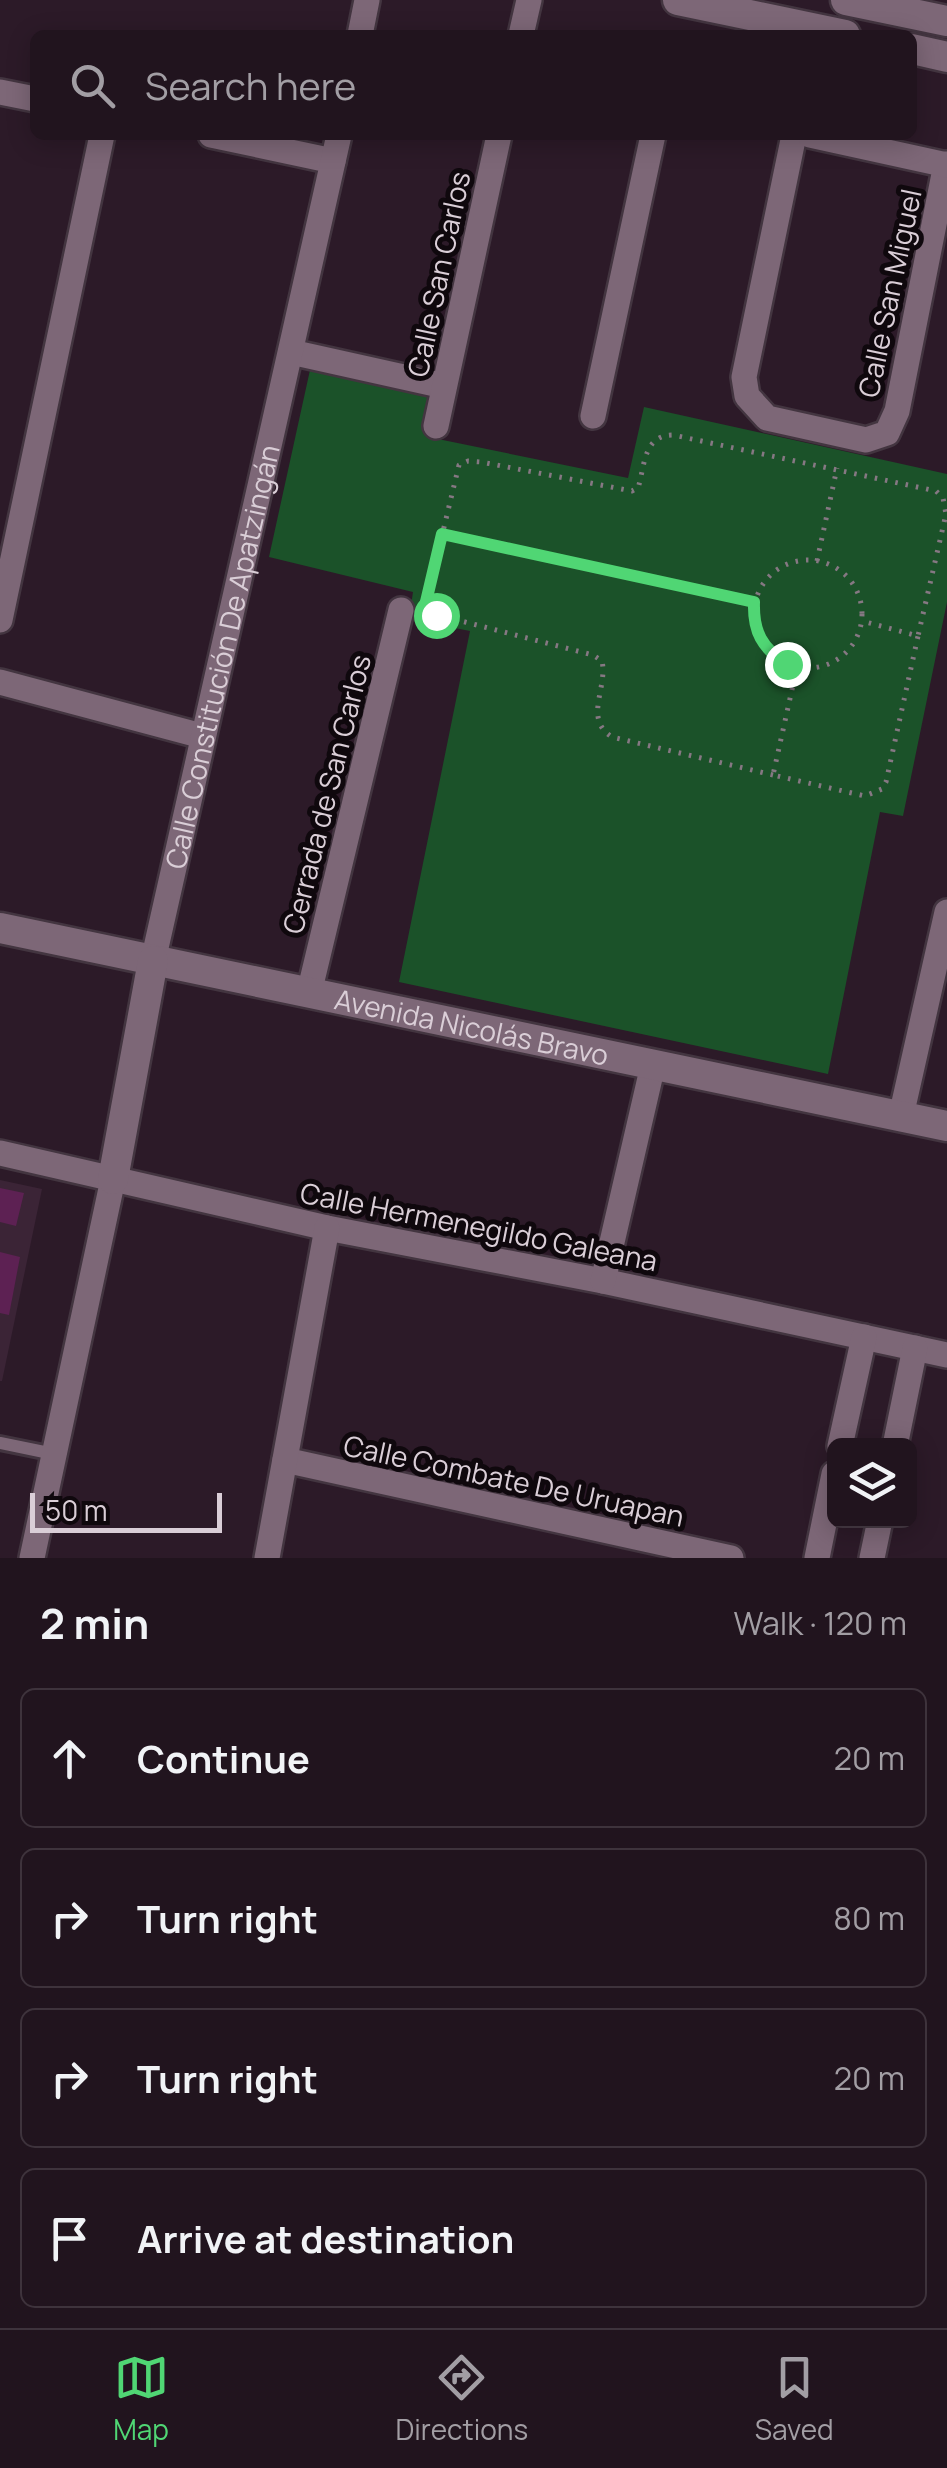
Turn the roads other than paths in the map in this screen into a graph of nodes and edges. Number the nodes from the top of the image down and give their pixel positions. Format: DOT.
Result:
graph roads {
  1 [pos="367,0"];
  2 [pos="528,0"];
  3 [pos="678,0"];
  4 [pos="846,0"];
  5 [pos="916,16"];
  6 [pos="947,21"];
  7 [pos="361,30"];
  8 [pos="522,30"];
  9 [pos="821,30"];
  10 [pos="917,50"];
  11 [pos="947,57"];
  12 [pos="0,92"];
  13 [pos="30,97"];
  14 [pos="101,140"];
  15 [pos="234,140"];
  16 [pos="338,140"];
  17 [pos="499,140"];
  18 [pos="652,140"];
  19 [pos="793,140"];
  20 [pos="833,140"];
  21 [pos="333,161"];
  22 [pos="946,165"];
  23 [pos="291,352"];
  24 [pos="444,386"];
  25 [pos="592,416"];
  26 [pos="436,426"];
  27 [pos="401,610"];
  28 [pos="0,620"];
  29 [pos="0,682"];
  30 [pos="202,736"];
  31 [pos="947,912"];
  32 [pos="0,928"];
  33 [pos="153,961"];
  34 [pos="309,992"];
  35 [pos="653,1065"];
  36 [pos="902,1116"];
  37 [pos="947,1126"];
  38 [pos="0,1153"];
  39 [pos="112,1179"];
  40 [pos="327,1228"];
  41 [pos="604,1281"];
  42 [pos="864,1337"];
  43 [pos="916,1348"];
  44 [pos="947,1355"];
  45 [pos="842,1438"];
  46 [pos="897,1438"];
  47 [pos="0,1443"];
  48 [pos="54,1454"];
  49 [pos="285,1460"];
  50 [pos="827,1507"];
  51 [pos="878,1528"];
  52 [pos="32,1558"];
  53 [pos="266,1558"];
  54 [pos="731,1558"];
  55 [pos="816,1558"];
  56 [pos="872,1558"];
  1 -- 7 [label="street"];
  2 -- 8 [label="street"];
  3 -- 9 [label="street"];
  4 -- 5 [label="street"];
  5 -- 6 [label="street"];
  10 -- 11 [label="street"];
  12 -- 13 [label="street"];
  14 -- 28 [label="street"];
  15 -- 21 [label="street"];
  16 -- 21 [label="street, Calle Constitución De Apatzingán"];
  17 -- 24 [label="street, Calle San Carlos"];
  18 -- 25 [label="street"];
  19 -- 22 [label="street, Calle San Miguel"];
  20 -- 22 [label="street"];
  21 -- 23 [label="street, Calle Constitución De Apatzingán"];
  23 -- 24 [label="street"];
  23 -- 30 [label="street, Calle Constitución De Apatzingán"];
  24 -- 26 [label="street, Calle San Carlos"];
  27 -- 34 [label="street, Cerrada de San Carlos"];
  29 -- 30 [label="street"];
  30 -- 33 [label="street, Calle Constitución De Apatzingán"];
  31 -- 36 [label="street"];
  32 -- 33 [label="street, Avenida Nicolás Bravo"];
  33 -- 34 [label="street, Avenida Nicolás Bravo"];
  33 -- 39 [label="street, Calle Constitución De Apatzingán"];
  34 -- 35 [label="street, Avenida Nicolás Bravo"];
  35 -- 36 [label="street, Avenida Nicolás Bravo"];
  35 -- 41 [label="street"];
  36 -- 37 [label="street, Avenida Nicolás Bravo"];
  38 -- 39 [label="street, Calle Hermenegildo Galeana"];
  39 -- 40 [label="street, Calle Hermenegildo Galeana"];
  39 -- 48 [label="street"];
  40 -- 41 [label="street, Calle Hermenegildo Galeana"];
  40 -- 49 [label="street"];
  41 -- 42 [label="street, Calle Hermenegildo Galeana"];
  42 -- 43 [label="street, Calle Hermenegildo Galeana"];
  42 -- 45 [label="street"];
  43 -- 44 [label="street, Calle Hermenegildo Galeana"];
  43 -- 46 [label="street"];
  47 -- 48 [label="lane"];
  48 -- 52 [label="street"];
  49 -- 53 [label="street"];
  49 -- 54 [label="street, Calle Combate De Uruapan"];
  50 -- 55 [label="street"];
  51 -- 56 [label="street"];
}
